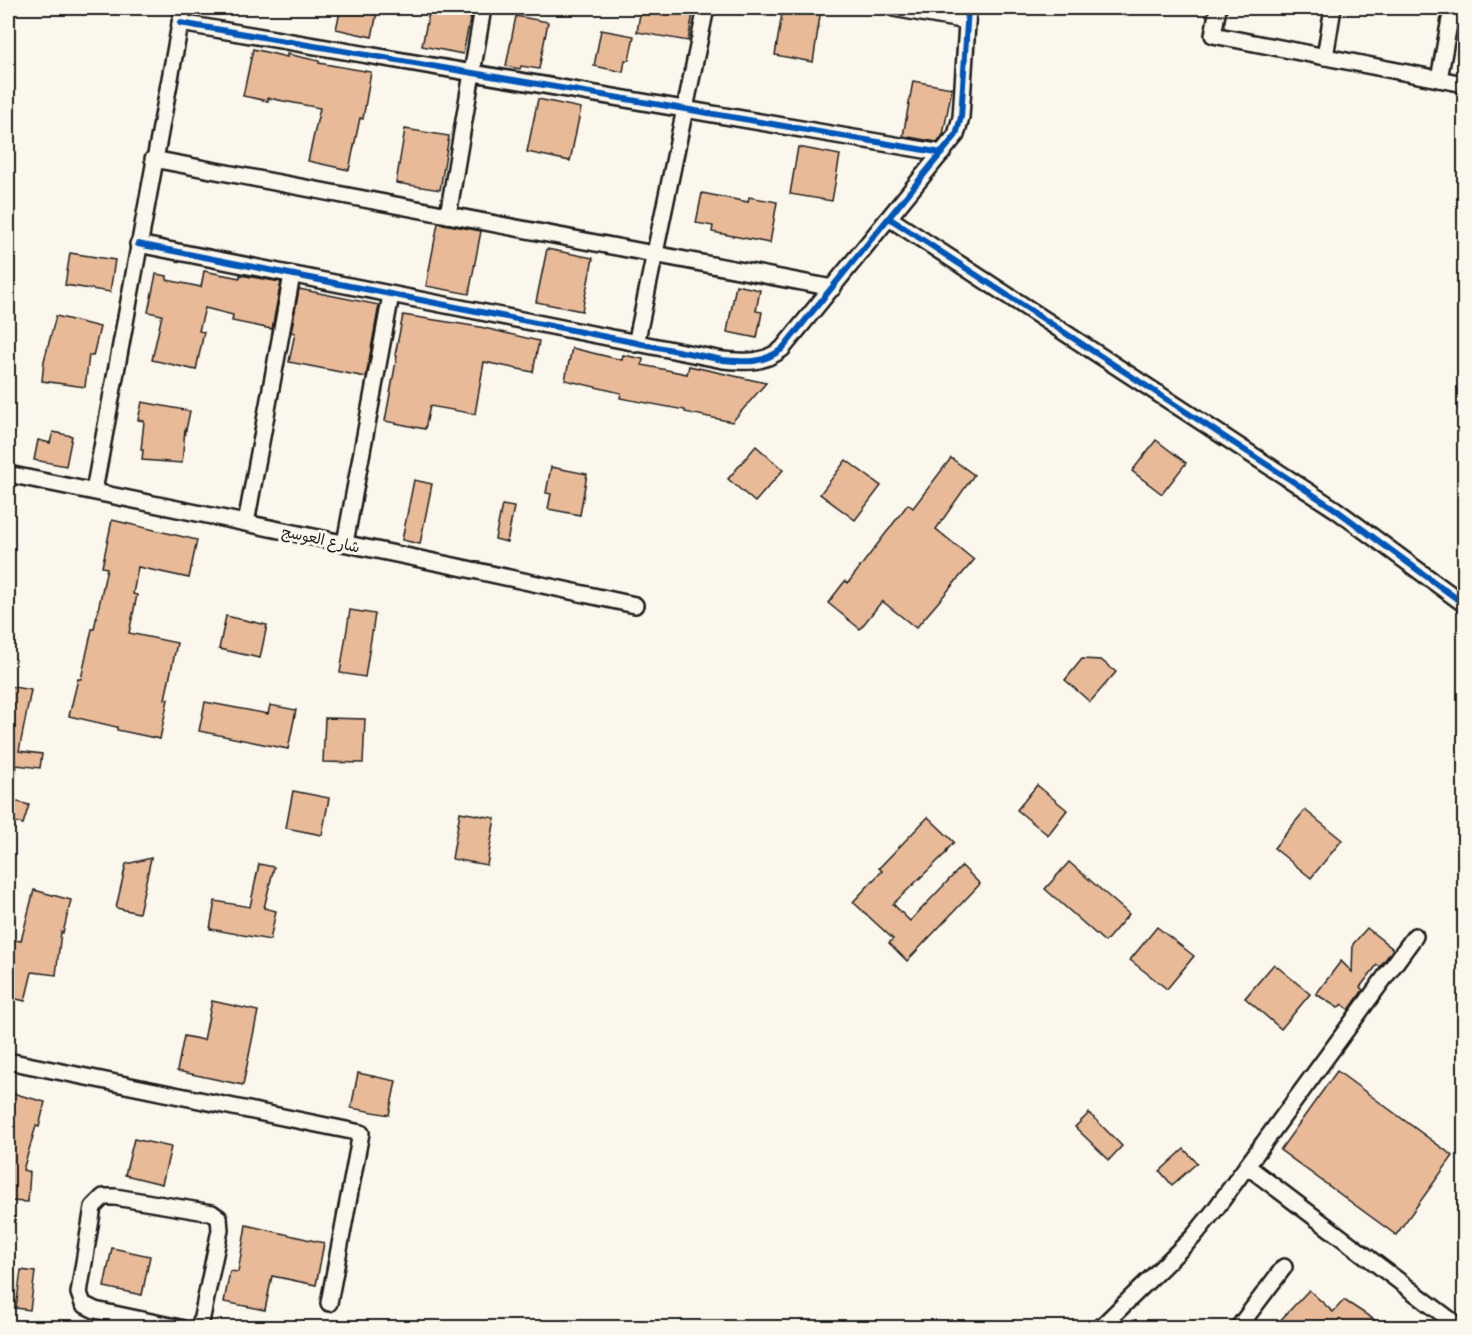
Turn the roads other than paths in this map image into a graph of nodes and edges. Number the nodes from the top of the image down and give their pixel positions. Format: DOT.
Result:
graph roads {
  1 [pos="483,8"];
  2 [pos="706,8"];
  3 [pos="893,8"];
  4 [pos="1218,8"];
  5 [pos="1333,8"];
  6 [pos="1452,8"];
  7 [pos="968,14"];
  8 [pos="181,15"];
  9 [pos="1325,57"];
  10 [pos="473,73"];
  11 [pos="1439,79"];
  12 [pos="1464,84"];
  13 [pos="685,109"];
  14 [pos="942,153"];
  15 [pos="153,159"];
  16 [pos="448,215"];
  17 [pos="890,218"];
  18 [pos="138,244"];
  19 [pos="655,254"];
  20 [pos="292,275"];
  21 [pos="833,288"];
  22 [pos="391,295"];
  23 [pos="636,344"];
  24 [pos="8,474"];
  25 [pos="94,491"];
  26 [pos="246,523"];
  27 [pos="345,543"];
  28 [pos="1464,604"];
  29 [pos="635,605"];
  30 [pos="1415,936"];
  31 [pos="8,1061"];
  32 [pos="1247,1166"];
  33 [pos="1284,1266"];
  34 [pos="329,1303"];
  35 [pos="170,1326"];
  36 [pos="197,1328"];
  37 [pos="1100,1328"];
  38 [pos="1238,1328"];
  39 [pos="1461,1328"];
  1 -- 10 [label="street"];
  2 -- 13 [label="street"];
  3 -- 7 [label="street"];
  4 -- 9 [label="street"];
  5 -- 9 [label="street"];
  6 -- 11 [label="street"];
  7 -- 14 [label="street"];
  8 -- 10 [label="street"];
  8 -- 15 [label="street"];
  9 -- 11 [label="street"];
  10 -- 13 [label="street"];
  10 -- 16 [label="street"];
  11 -- 12 [label="street"];
  13 -- 14 [label="street"];
  13 -- 19 [label="street"];
  14 -- 17 [label="street"];
  15 -- 16 [label="street"];
  15 -- 18 [label="street"];
  16 -- 19 [label="street"];
  17 -- 21 [label="street"];
  17 -- 28 [label="street"];
  18 -- 20 [label="street"];
  18 -- 25 [label="street"];
  19 -- 21 [label="street"];
  19 -- 23 [label="street"];
  20 -- 22 [label="street"];
  20 -- 26 [label="street"];
  21 -- 23 [label="street"];
  22 -- 23 [label="street"];
  22 -- 27 [label="street"];
  24 -- 25 [label="street, شارع العوسج"];
  25 -- 26 [label="street, شارع العوسج"];
  26 -- 27 [label="street, شارع العوسج"];
  27 -- 29 [label="street, شارع العوسج"];
  30 -- 32 [label="street"];
  31 -- 34 [label="street"];
  32 -- 37 [label="street"];
  32 -- 39 [label="street"];
  33 -- 38 [label="street"];
  35 -- 36 [label="street"];
}
